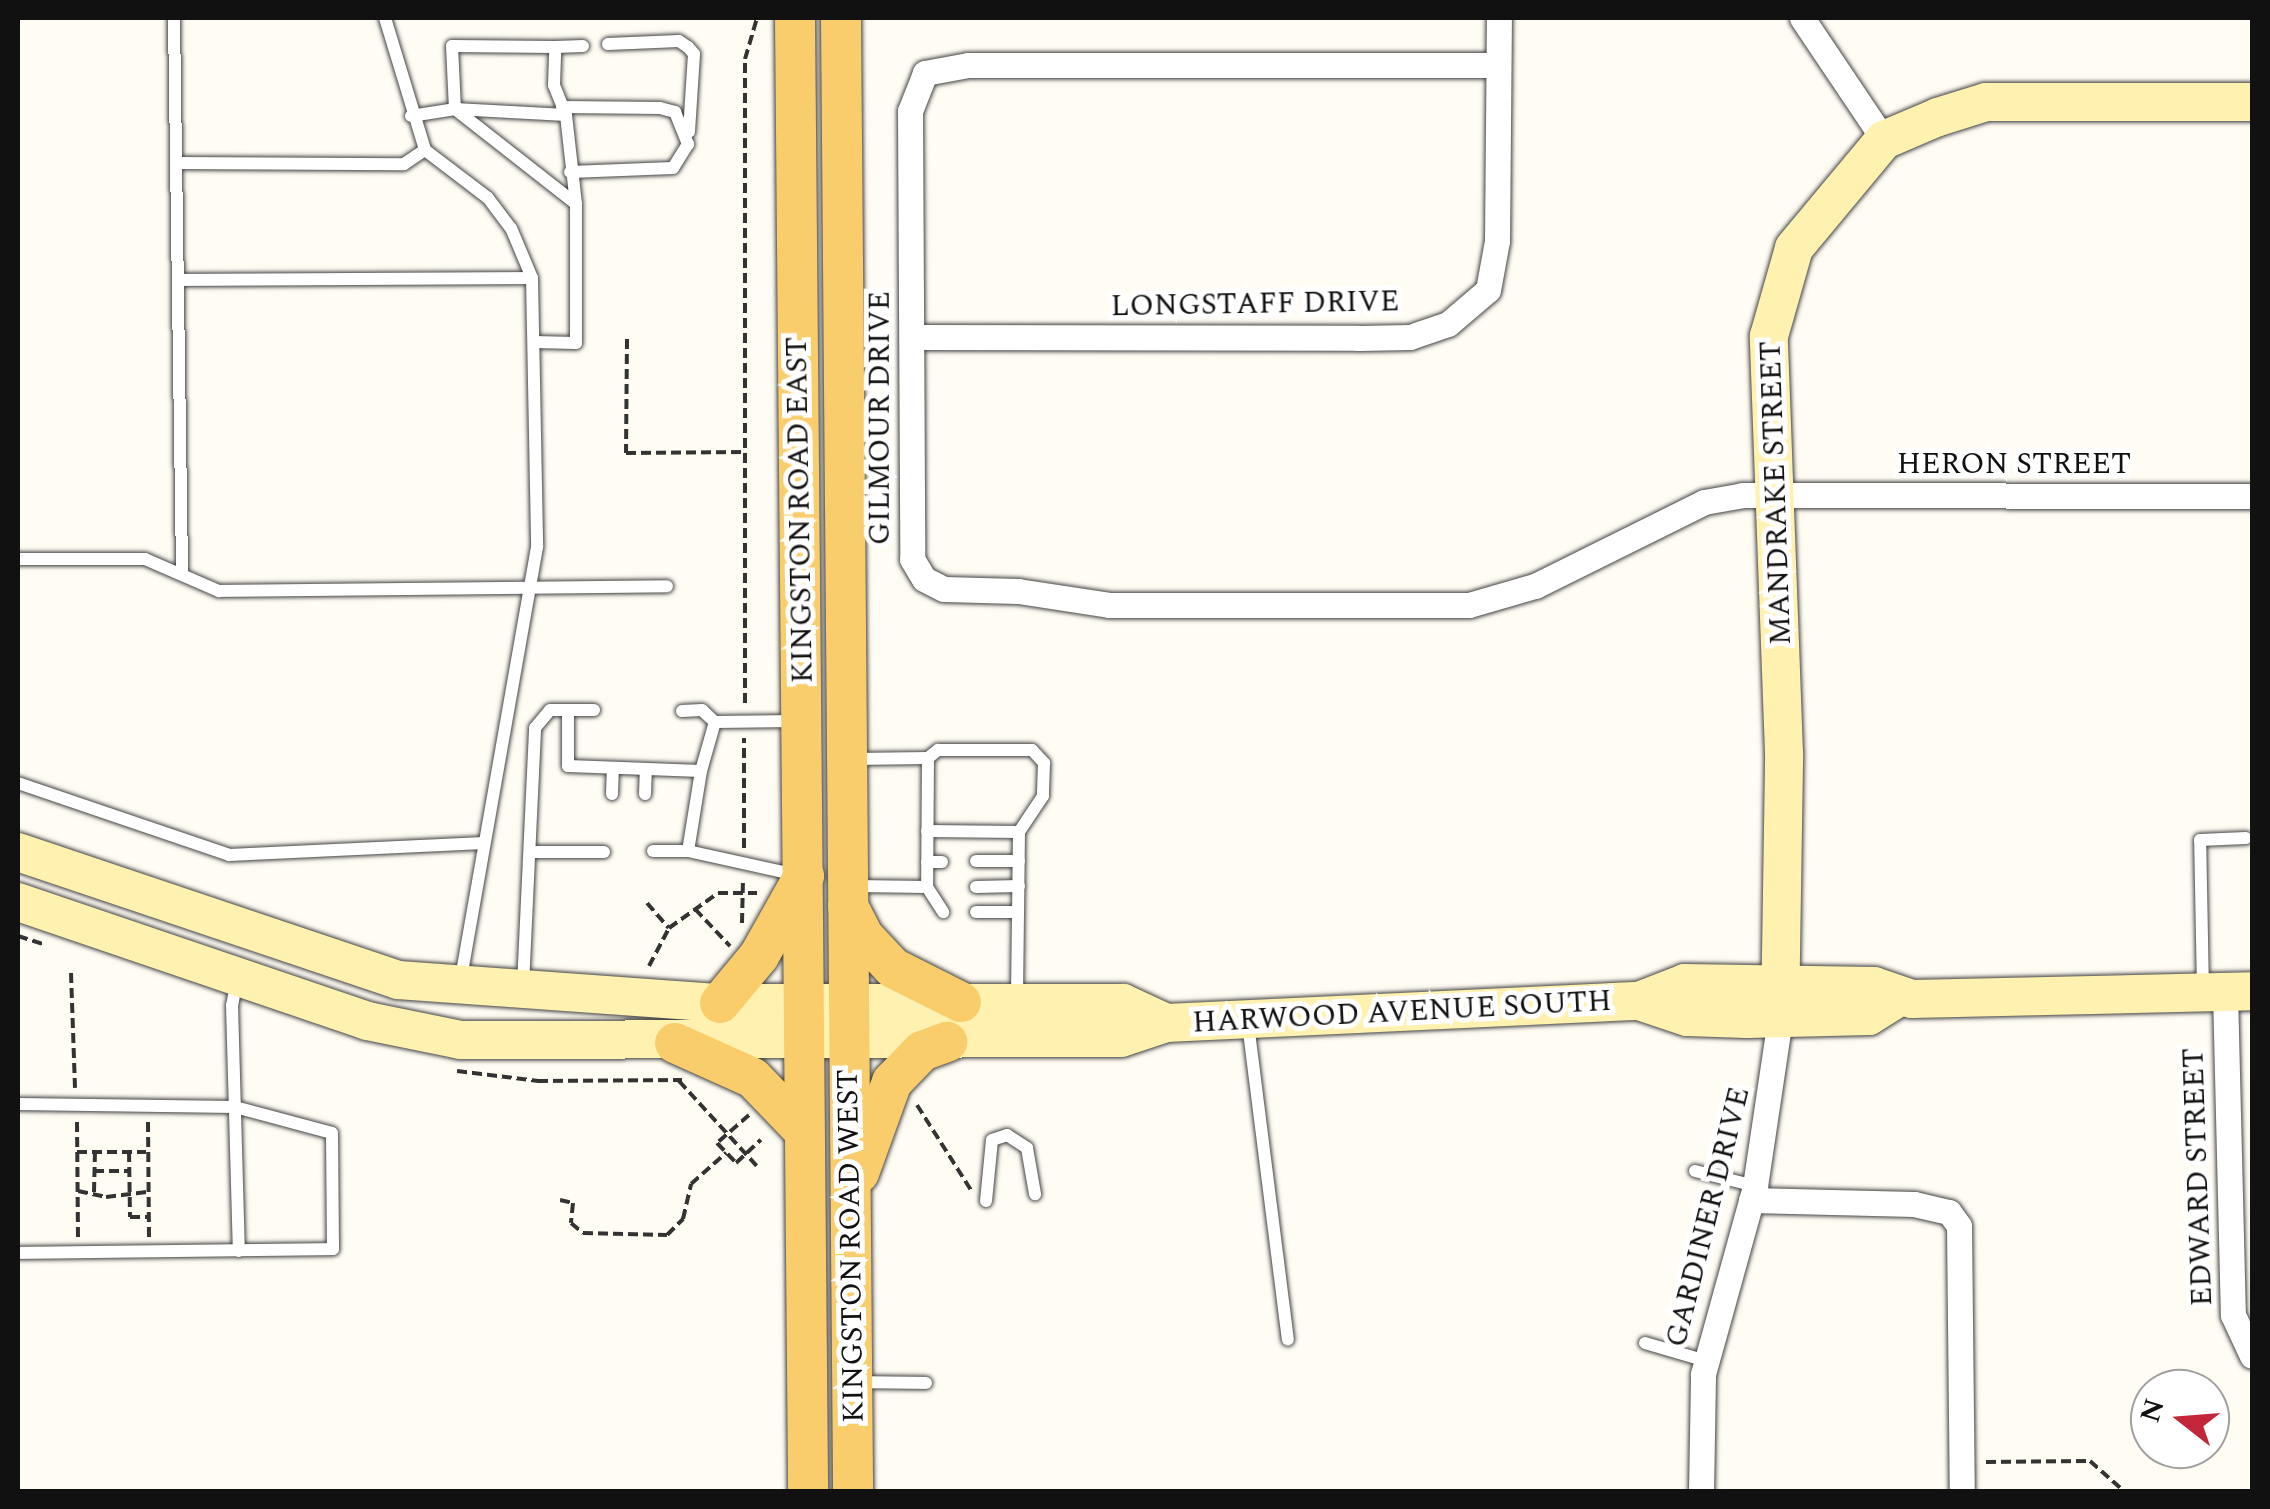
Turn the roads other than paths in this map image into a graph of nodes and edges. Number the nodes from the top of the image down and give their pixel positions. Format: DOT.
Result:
graph roads {
  1 [pos="174,18"];
  2 [pos="384,18"];
  3 [pos="795,18"];
  4 [pos="841,18"];
  5 [pos="1498,18"];
  6 [pos="1802,18"];
  7 [pos="608,44"];
  8 [pos="584,46"];
  9 [pos="555,47"];
  10 [pos="1498,65"];
  11 [pos="2252,102"];
  12 [pos="454,109"];
  13 [pos="564,111"];
  14 [pos="411,116"];
  15 [pos="1884,140"];
  16 [pos="688,144"];
  17 [pos="425,150"];
  18 [pos="176,163"];
  19 [pos="570,172"];
  20 [pos="576,204"];
  21 [pos="532,278"];
  22 [pos="178,280"];
  23 [pos="914,338"];
  24 [pos="534,342"];
  25 [pos="2252,496"];
  26 [pos="1776,497"];
  27 [pos="18,559"];
  28 [pos="182,574"];
  29 [pos="667,586"];
  30 [pos="529,588"];
  31 [pos="568,710"];
  32 [pos="594,710"];
  33 [pos="682,711"];
  34 [pos="802,721"];
  35 [pos="715,722"];
  36 [pos="928,758"];
  37 [pos="846,759"];
  38 [pos="613,768"];
  39 [pos="646,769"];
  40 [pos="701,771"];
  41 [pos="18,783"];
  42 [pos="612,794"];
  43 [pos="645,794"];
  44 [pos="927,832"];
  45 [pos="1019,832"];
  46 [pos="2246,838"];
  47 [pos="484,843"];
  48 [pos="653,851"];
  49 [pos="18,852"];
  50 [pos="533,852"];
  51 [pos="604,852"];
  52 [pos="688,852"];
  53 [pos="976,861"];
  54 [pos="1019,861"];
  55 [pos="927,862"];
  56 [pos="942,862"];
  57 [pos="804,876"];
  58 [pos="1018,886"];
  59 [pos="927,887"];
  60 [pos="942,887"];
  61 [pos="976,887"];
  62 [pos="848,896"];
  63 [pos="18,902"];
  64 [pos="942,912"];
  65 [pos="976,912"];
  66 [pos="1018,912"];
  67 [pos="238,973"];
  68 [pos="460,986"];
  69 [pos="523,991"];
  70 [pos="2227,992"];
  71 [pos="1781,1001"];
  72 [pos="850,1002"];
  73 [pos="961,1002"];
  74 [pos="1017,1002"];
  75 [pos="720,1003"];
  76 [pos="1247,1018"];
  77 [pos="804,1022"];
  78 [pos="1166,1023"];
  79 [pos="848,1042"];
  80 [pos="947,1042"];
  81 [pos="676,1062"];
  82 [pos="18,1104"];
  83 [pos="235,1107"];
  84 [pos="803,1130"];
  85 [pos="1696,1171"];
  86 [pos="1753,1193"];
  87 [pos="1035,1194"];
  88 [pos="851,1196"];
  89 [pos="982,1202"];
  90 [pos="239,1251"];
  91 [pos="18,1253"];
  92 [pos="1288,1339"];
  93 [pos="1645,1343"];
  94 [pos="2252,1356"];
  95 [pos="1706,1361"];
  96 [pos="853,1382"];
  97 [pos="926,1383"];
  98 [pos="808,1492"];
  99 [pos="853,1492"];
  100 [pos="1701,1492"];
  101 [pos="1962,1492"];
  1 -- 18 [label="lane"];
  2 -- 14 [label="lane"];
  3 -- 34 [label="main road, KINGSTON ROAD EAST"];
  4 -- 37 [label="main road, KINGSTON ROAD EAST"];
  5 -- 10 [label="street, LONGSTAFF DRIVE"];
  6 -- 15 [label="street"];
  7 -- 16 [label="lane"];
  8 -- 9 [label="lane"];
  9 -- 12 [label="lane"];
  9 -- 13 [label="lane"];
  10 -- 23 [label="street, LONGSTAFF DRIVE"];
  10 -- 23 [label="street, GILMOUR DRIVE"];
  11 -- 15 [label="main road, MANDRAKE STREET"];
  12 -- 13 [label="lane"];
  12 -- 14 [label="lane"];
  12 -- 20 [label="lane"];
  13 -- 16 [label="lane"];
  13 -- 19 [label="lane"];
  14 -- 17 [label="lane"];
  15 -- 26 [label="main road, MANDRAKE STREET"];
  16 -- 19 [label="lane"];
  17 -- 18 [label="lane"];
  17 -- 21 [label="lane"];
  18 -- 22 [label="lane"];
  19 -- 20 [label="lane"];
  20 -- 24 [label="lane"];
  21 -- 22 [label="lane"];
  21 -- 24 [label="lane"];
  22 -- 28 [label="lane"];
  23 -- 26 [label="street, GILMOUR DRIVE"];
  24 -- 30 [label="lane"];
  25 -- 26 [label="street, HERON STREET"];
  26 -- 71 [label="main road, MANDRAKE STREET"];
  27 -- 28 [label="lane"];
  28 -- 30 [label="lane"];
  29 -- 30 [label="lane"];
  30 -- 47 [label="lane"];
  31 -- 32 [label="lane"];
  31 -- 38 [label="lane"];
  31 -- 50 [label="lane"];
  33 -- 35 [label="lane"];
  34 -- 35 [label="lane"];
  34 -- 57 [label="main road, KINGSTON ROAD EAST"];
  35 -- 40 [label="lane"];
  36 -- 37 [label="lane"];
  36 -- 44 [label="lane"];
  36 -- 45 [label="lane"];
  37 -- 62 [label="main road, KINGSTON ROAD EAST"];
  38 -- 39 [label="lane"];
  38 -- 42 [label="lane"];
  39 -- 40 [label="lane"];
  39 -- 43 [label="lane"];
  40 -- 52 [label="lane"];
  41 -- 47 [label="lane"];
  44 -- 45 [label="lane"];
  44 -- 55 [label="lane"];
  45 -- 54 [label="lane"];
  46 -- 70 [label="lane"];
  47 -- 68 [label="lane"];
  48 -- 52 [label="lane"];
  49 -- 68 [label="main road"];
  50 -- 51 [label="lane"];
  50 -- 69 [label="lane"];
  52 -- 57 [label="lane"];
  53 -- 54 [label="lane"];
  54 -- 58 [label="lane"];
  55 -- 56 [label="lane"];
  55 -- 59 [label="lane"];
  57 -- 75 [label="main road"];
  57 -- 77 [label="main road, KINGSTON ROAD EAST"];
  58 -- 61 [label="lane"];
  58 -- 66 [label="lane"];
  59 -- 60 [label="lane"];
  59 -- 62 [label="lane"];
  59 -- 64 [label="lane"];
  62 -- 72 [label="main road, KINGSTON ROAD EAST"];
  62 -- 73 [label="main road"];
  63 -- 67 [label="main road"];
  65 -- 66 [label="lane"];
  66 -- 74 [label="lane"];
  67 -- 81 [label="main road"];
  67 -- 83 [label="lane"];
  68 -- 69 [label="main road"];
  69 -- 75 [label="main road"];
  70 -- 71 [label="main road, HARWOOD AVENUE SOUTH"];
  70 -- 94 [label="street, EDWARD STREET"];
  71 -- 76 [label="main road, HARWOOD AVENUE SOUTH"];
  71 -- 86 [label="street, GARDINER DRIVE"];
  72 -- 73 [label="main road, HARWOOD AVENUE SOUTH"];
  72 -- 77 [label="main road, HARWOOD AVENUE SOUTH"];
  72 -- 79 [label="main road, KINGSTON ROAD WEST"];
  73 -- 74 [label="main road, HARWOOD AVENUE SOUTH"];
  74 -- 78 [label="main road, HARWOOD AVENUE SOUTH"];
  75 -- 77 [label="main road"];
  76 -- 78 [label="main road, HARWOOD AVENUE SOUTH"];
  76 -- 92 [label="lane"];
  77 -- 79 [label="main road, HARWOOD AVENUE SOUTH"];
  77 -- 81 [label="main road"];
  77 -- 84 [label="main road, KINGSTON ROAD WEST"];
  78 -- 80 [label="main road, HARWOOD AVENUE SOUTH"];
  79 -- 80 [label="main road, HARWOOD AVENUE SOUTH"];
  79 -- 88 [label="main road, KINGSTON ROAD WEST"];
  80 -- 88 [label="main road"];
  81 -- 84 [label="main road"];
  82 -- 83 [label="lane"];
  83 -- 90 [label="lane"];
  83 -- 90 [label="lane"];
  84 -- 98 [label="main road, KINGSTON ROAD WEST"];
  85 -- 86 [label="lane"];
  86 -- 95 [label="street, GARDINER DRIVE"];
  86 -- 101 [label="street"];
  87 -- 89 [label="lane"];
  88 -- 96 [label="main road, KINGSTON ROAD WEST"];
  90 -- 91 [label="lane"];
  93 -- 95 [label="lane"];
  95 -- 100 [label="street, GARDINER DRIVE"];
  96 -- 97 [label="lane"];
  96 -- 99 [label="main road, KINGSTON ROAD WEST"];
}
